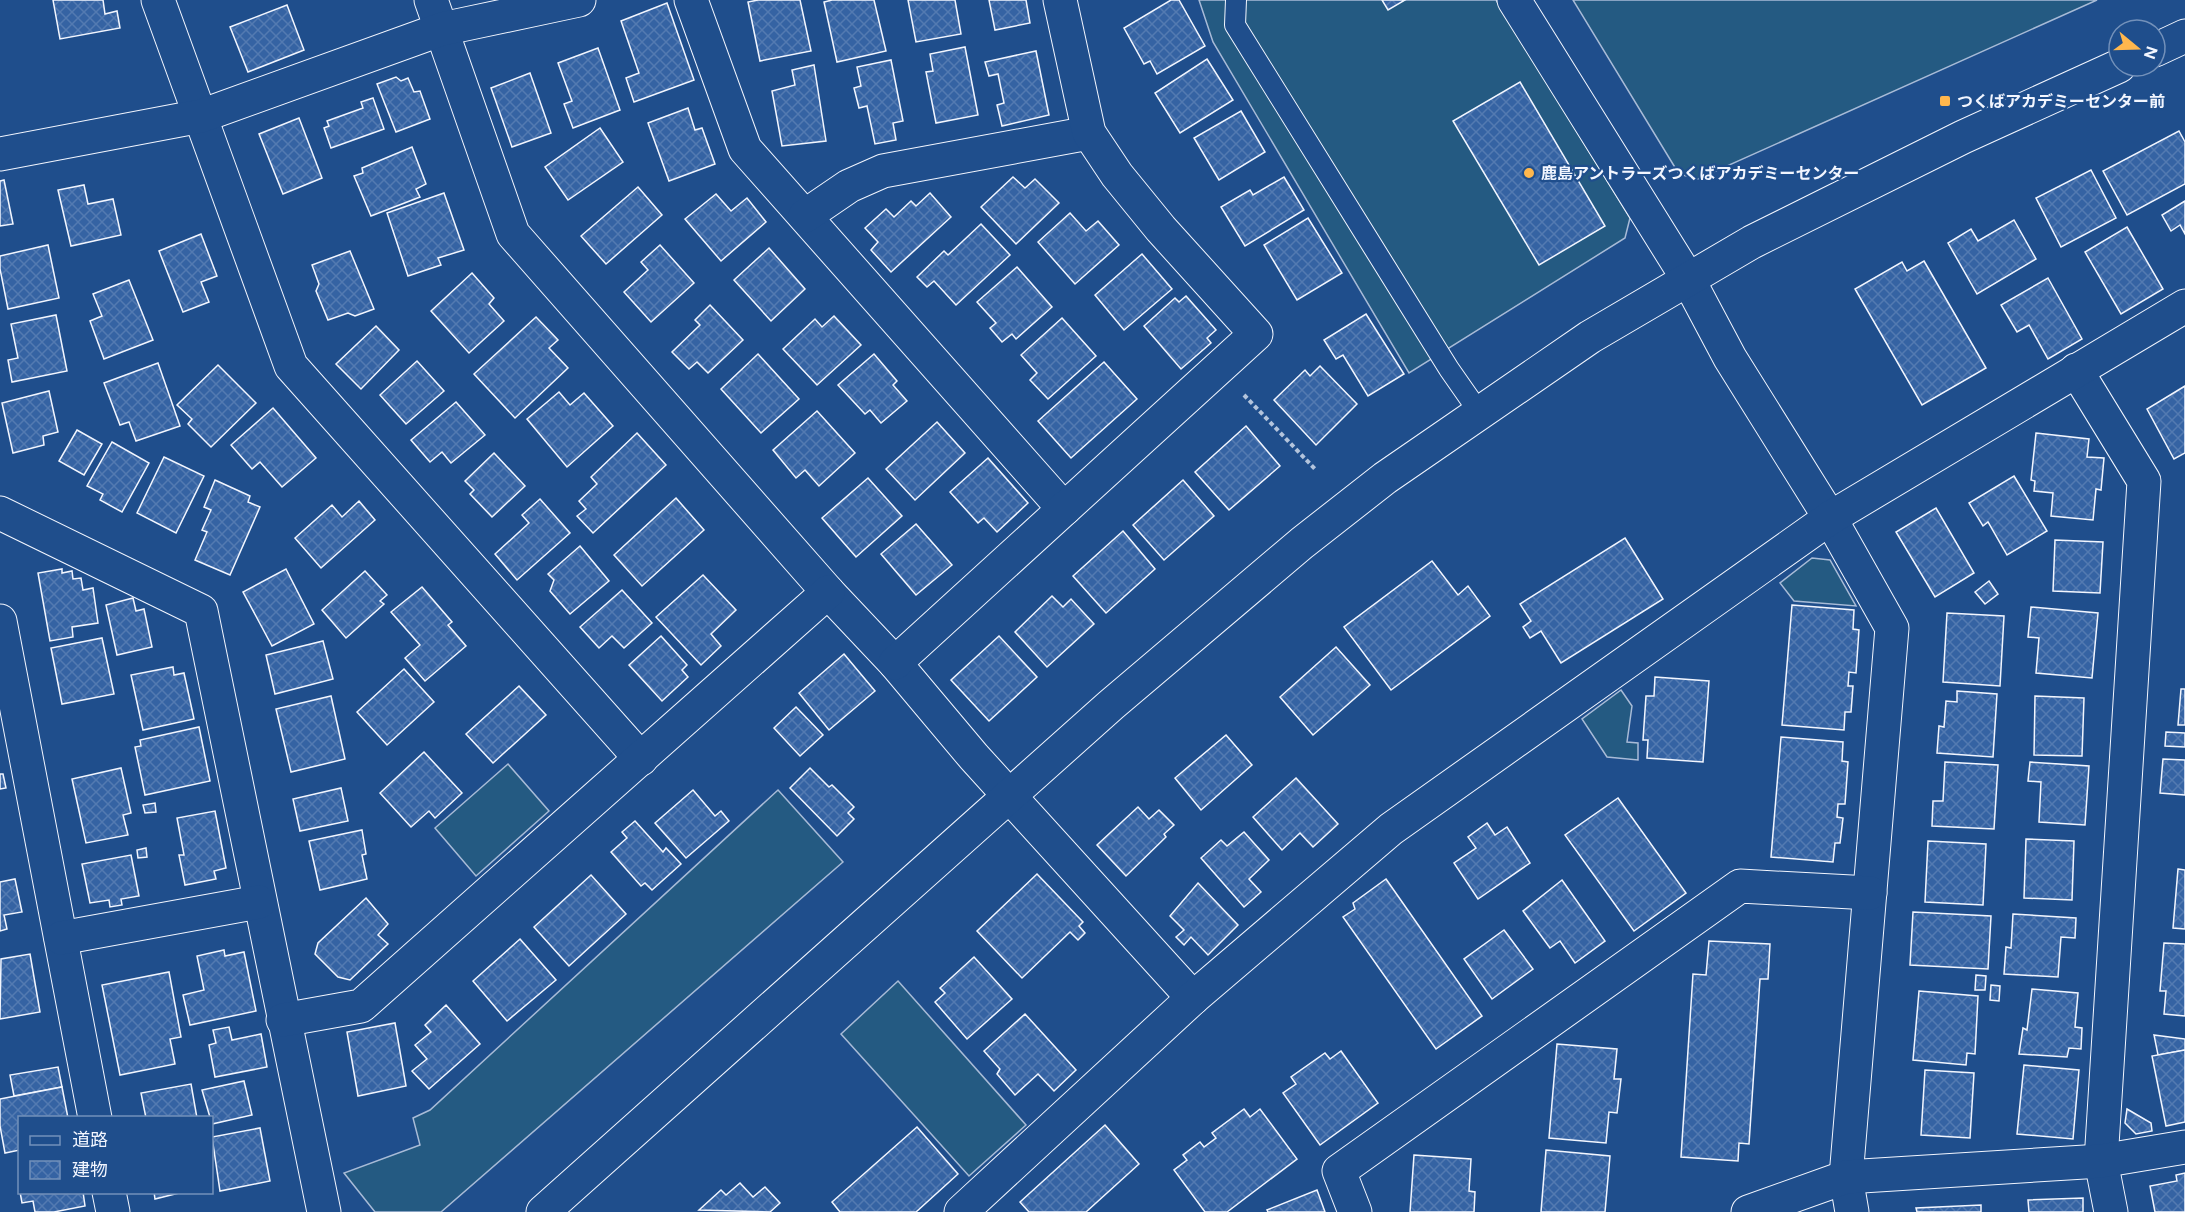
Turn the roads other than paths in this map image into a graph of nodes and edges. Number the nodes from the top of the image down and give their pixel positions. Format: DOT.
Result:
graph roads {
  1 [pos="158,0"];
  2 [pos="579,0"];
  3 [pos="691,0"];
  4 [pos="1060,0"];
  5 [pos="1236,0"];
  6 [pos="1514,0"];
  7 [pos="436,15"];
  8 [pos="2185,36"];
  9 [pos="2167,44"];
  10 [pos="2107,72"];
  11 [pos="201,116"];
  12 [pos="1089,133"];
  13 [pos="0,154"];
  14 [pos="805,216"];
  15 [pos="1688,279"];
  16 [pos="2185,306"];
  17 [pos="2076,370"];
  18 [pos="1479,412"];
  19 [pos="1064,509"];
  20 [pos="0,513"];
  21 [pos="1830,518"];
  22 [pos="828,591"];
  23 [pos="0,621"];
  24 [pos="895,663"];
  25 [pos="641,759"];
  26 [pos="1010,795"];
  27 [pos="1870,893"];
  28 [pos="260,902"];
  29 [pos="61,938"];
  30 [pos="1192,998"];
  31 [pos="283,1020"];
  32 [pos="95,1116"];
  33 [pos="2185,1147"];
  34 [pos="2101,1161"];
  35 [pos="1846,1177"];
  36 [pos="109,1194"];
  37 [pos="974,1208"];
  38 [pos="321,1211"];
  39 [pos="113,1212"];
  40 [pos="543,1212"];
  41 [pos="1354,1212"];
  42 [pos="1748,1212"];
  43 [pos="1852,1212"];
  44 [pos="2111,1212"];
  1 -- 11 [label="street"];
  2 -- 7 [label="street"];
  3 -- 14 [label="street"];
  4 -- 12 [label="street"];
  5 -- 18 [label="lane"];
  6 -- 15 [label="street"];
  7 -- 11 [label="street"];
  7 -- 22 [label="street"];
  8 -- 9 [label="street"];
  10 -- 15 [label="street"];
  11 -- 13 [label="street"];
  11 -- 25 [label="street"];
  12 -- 14 [label="street"];
  12 -- 19 [label="street"];
  14 -- 19 [label="street"];
  15 -- 18 [label="street"];
  15 -- 21 [label="street"];
  16 -- 17 [label="street"];
  17 -- 21 [label="street"];
  17 -- 34 [label="street"];
  18 -- 26 [label="street"];
  19 -- 24 [label="street"];
  20 -- 28 [label="street"];
  21 -- 27 [label="street"];
  21 -- 30 [label="street"];
  22 -- 24 [label="street"];
  22 -- 25 [label="street"];
  23 -- 29 [label="street"];
  24 -- 26 [label="street"];
  25 -- 31 [label="street"];
  26 -- 30 [label="street"];
  26 -- 40 [label="street"];
  27 -- 35 [label="street"];
  27 -- 41 [label="street"];
  28 -- 29 [label="street"];
  28 -- 31 [label="street"];
  29 -- 32 [label="street"];
  30 -- 37 [label="street"];
  31 -- 38 [label="street"];
  33 -- 34 [label="street"];
  34 -- 35 [label="street"];
  34 -- 44 [label="street"];
  35 -- 42 [label="street"];
  35 -- 43 [label="street"];
  36 -- 39 [label="street"];
}
